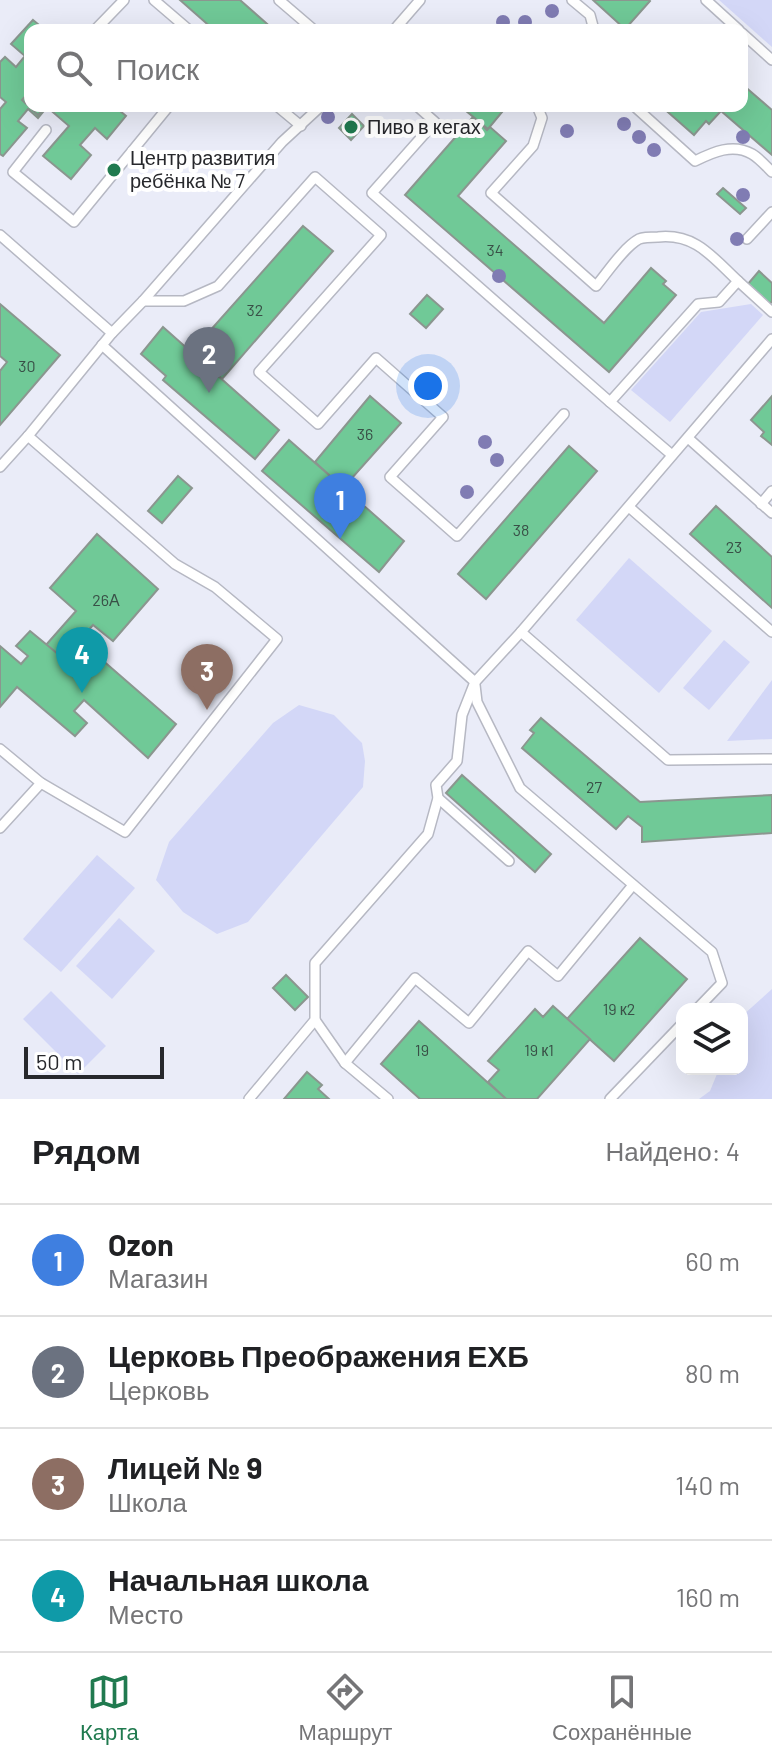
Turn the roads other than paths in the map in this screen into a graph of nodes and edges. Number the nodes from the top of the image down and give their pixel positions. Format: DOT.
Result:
graph roads {
  1 [pos="124,0"];
  2 [pos="154,0"];
  3 [pos="280,0"];
  4 [pos="420,0"];
  5 [pos="572,0"];
  6 [pos="706,0"];
  7 [pos="103,24"];
  8 [pos="182,24"];
  9 [pos="303,24"];
  10 [pos="399,24"];
  11 [pos="592,24"];
  12 [pos="732,24"];
  13 [pos="748,38"];
  14 [pos="772,60"];
  15 [pos="164,112"];
  16 [pos="284,112"];
  17 [pos="315,112"];
  18 [pos="424,112"];
  19 [pos="540,112"];
  20 [pos="641,112"];
  21 [pos="301,126"];
  22 [pos="46,130"];
  23 [pos="772,172"];
  24 [pos="772,212"];
  25 [pos="0,235"];
  26 [pos="747,239"];
  27 [pos="738,281"];
  28 [pos="143,301"];
  29 [pos="772,312"];
  30 [pos="112,333"];
  31 [pos="772,339"];
  32 [pos="102,345"];
  33 [pos="610,402"];
  34 [pos="564,414"];
  35 [pos="28,436"];
  36 [pos="688,438"];
  37 [pos="672,455"];
  38 [pos="0,467"];
  39 [pos="772,491"];
  40 [pos="761,504"];
  41 [pos="629,507"];
  42 [pos="772,513"];
  43 [pos="521,632"];
  44 [pos="772,632"];
  45 [pos="475,682"];
  46 [pos="0,749"];
  47 [pos="772,759"];
  48 [pos="41,783"];
  49 [pos="438,798"];
  50 [pos="0,828"];
  51 [pos="509,861"];
  52 [pos="633,885"];
  53 [pos="703,1003"];
  54 [pos="315,1020"];
  55 [pos="676,1030"];
  56 [pos="345,1063"];
  57 [pos="249,1099"];
  58 [pos="388,1099"];
  59 [pos="610,1099"];
  1 -- 7 [label="lane"];
  2 -- 8 [label="lane"];
  3 -- 9 [label="lane"];
  4 -- 10 [label="lane"];
  5 -- 11 [label="lane"];
  6 -- 12 [label="lane"];
  13 -- 14 [label="lane"];
  15 -- 22 [label="lane"];
  16 -- 21 [label="lane"];
  17 -- 21 [label="lane"];
  18 -- 33 [label="lane"];
  19 -- 27 [label="lane"];
  20 -- 23 [label="lane"];
  21 -- 28 [label="lane"];
  24 -- 26 [label="lane"];
  25 -- 30 [label="lane"];
  27 -- 29 [label="lane"];
  27 -- 33 [label="lane"];
  28 -- 30 [label="lane"];
  28 -- 34 [label="lane"];
  30 -- 32 [label="lane"];
  31 -- 36 [label="lane"];
  32 -- 35 [label="lane"];
  32 -- 45 [label="lane"];
  33 -- 37 [label="lane"];
  35 -- 38 [label="lane"];
  35 -- 48 [label="lane"];
  36 -- 37 [label="lane"];
  36 -- 40 [label="lane"];
  37 -- 41 [label="lane"];
  39 -- 40 [label="lane"];
  40 -- 42 [label="lane"];
  41 -- 43 [label="lane"];
  41 -- 44 [label="lane"];
  43 -- 45 [label="lane"];
  43 -- 47 [label="lane"];
  45 -- 49 [label="lane"];
  45 -- 52 [label="lane"];
  46 -- 48 [label="lane"];
  48 -- 50 [label="lane"];
  49 -- 51 [label="lane"];
  49 -- 54 [label="lane"];
  52 -- 53 [label="lane"];
  52 -- 56 [label="lane"];
  54 -- 56 [label="lane"];
  54 -- 57 [label="lane"];
  55 -- 59 [label="lane"];
  56 -- 58 [label="lane"];
}
